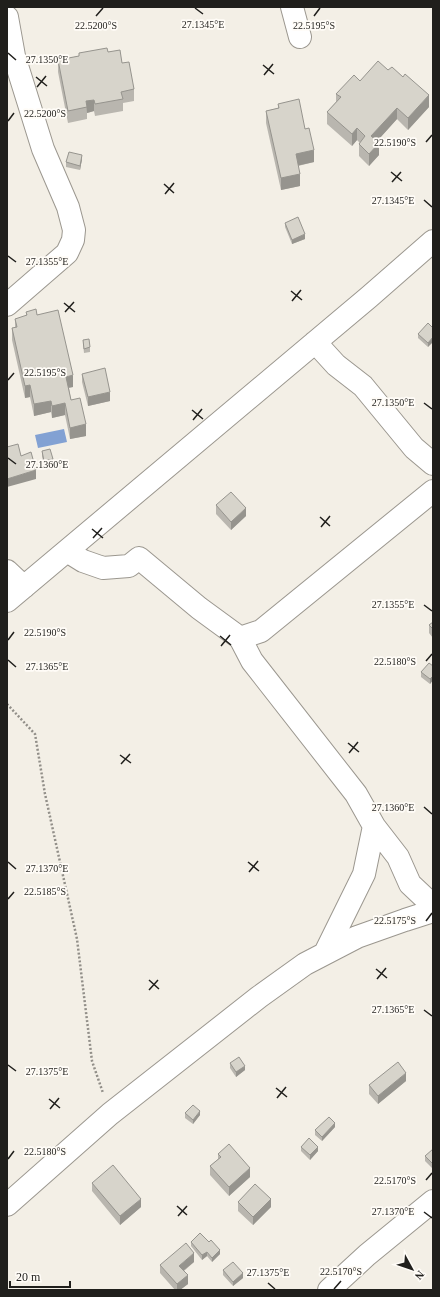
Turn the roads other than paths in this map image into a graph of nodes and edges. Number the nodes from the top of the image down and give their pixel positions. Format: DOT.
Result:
graph roads {
  1 [pos="292,7"];
  2 [pos="7,17"];
  3 [pos="300,37"];
  4 [pos="433,242"];
  5 [pos="7,306"];
  6 [pos="316,342"];
  7 [pos="433,464"];
  8 [pos="433,491"];
  9 [pos="67,551"];
  10 [pos="7,571"];
  11 [pos="24,587"];
  12 [pos="7,601"];
  13 [pos="240,638"];
  14 [pos="374,826"];
  15 [pos="433,902"];
  16 [pos="433,911"];
  17 [pos="325,953"];
  18 [pos="433,1201"];
  19 [pos="7,1205"];
  20 [pos="329,1290"];
  1 -- 3 [label="street"];
  2 -- 5 [label="street"];
  4 -- 6 [label="street"];
  6 -- 7 [label="street"];
  6 -- 9 [label="street"];
  8 -- 13 [label="street"];
  9 -- 11 [label="street"];
  9 -- 13 [label="street"];
  10 -- 11 [label="street"];
  11 -- 12 [label="street"];
  13 -- 14 [label="street"];
  14 -- 15 [label="street"];
  14 -- 17 [label="street"];
  16 -- 17 [label="street"];
  17 -- 19 [label="street"];
  18 -- 20 [label="street"];
}
